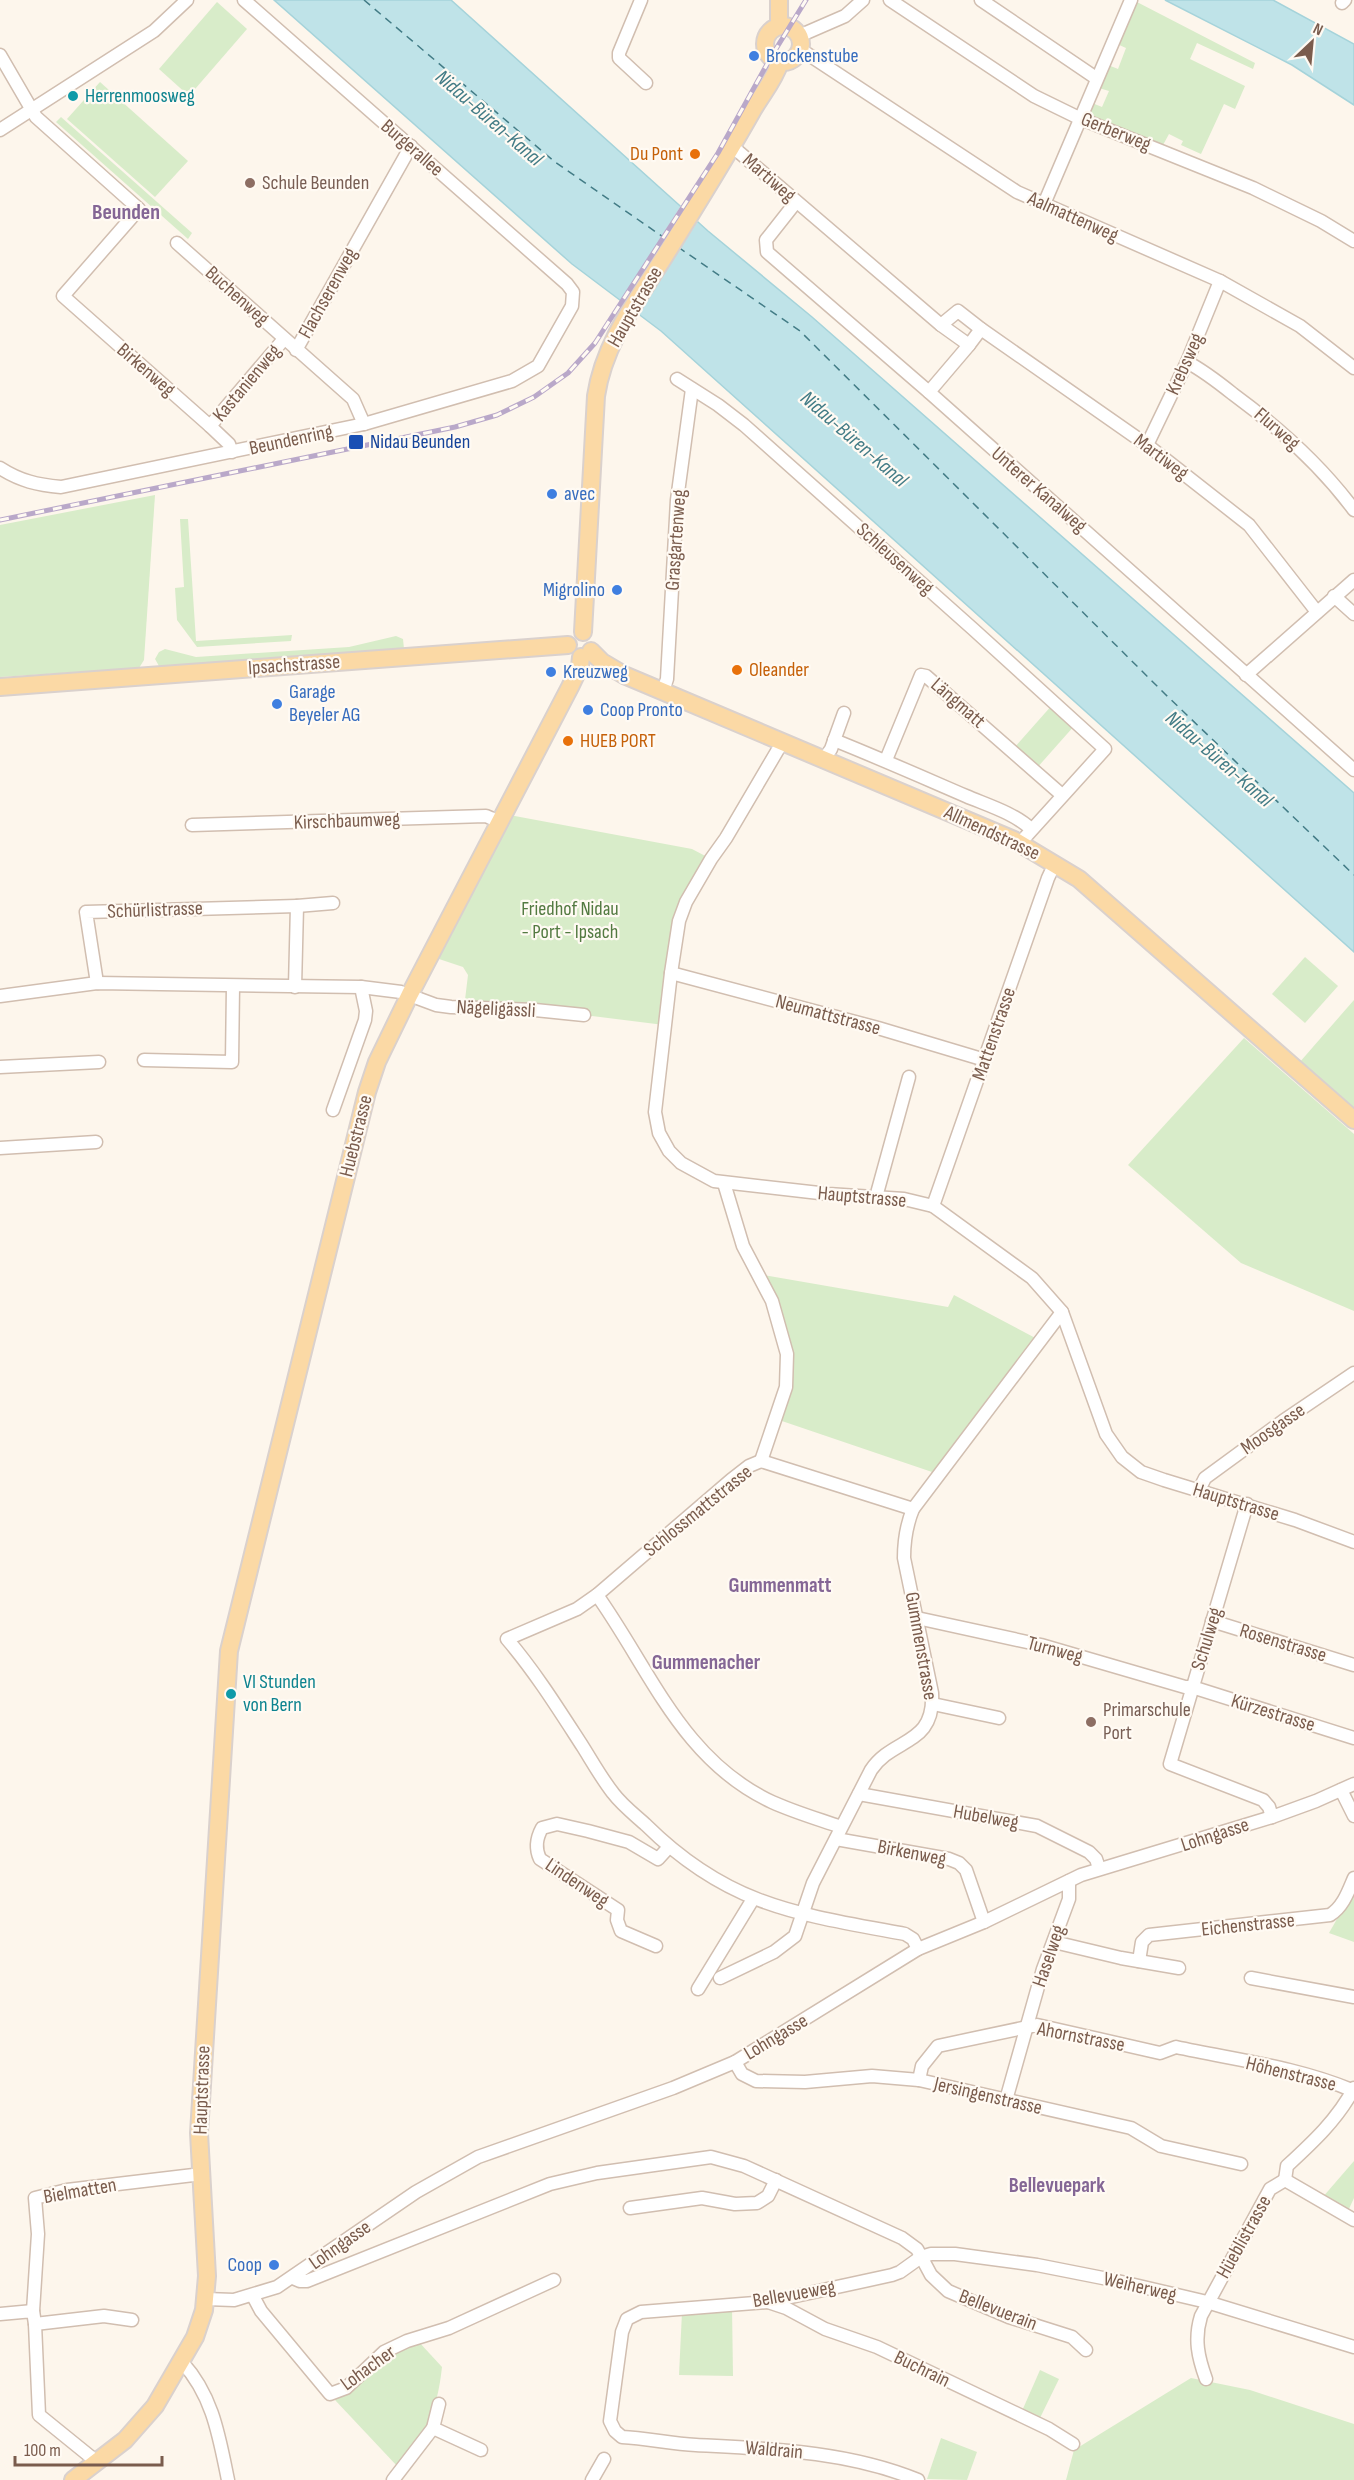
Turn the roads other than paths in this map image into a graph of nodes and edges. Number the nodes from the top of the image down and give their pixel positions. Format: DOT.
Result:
graph roads {
  1 [pos="187,0"];
  2 [pos="244,0"];
  3 [pos="641,0"];
  4 [pos="779,0"];
  5 [pos="862,0"];
  6 [pos="890,0"];
  7 [pos="981,0"];
  8 [pos="1131,0"];
  9 [pos="779,26"];
  10 [pos="799,42"];
  11 [pos="0,55"];
  12 [pos="780,62"];
  13 [pos="1096,78"];
  14 [pos="646,83"];
  15 [pos="31,110"];
  16 [pos="1079,118"];
  17 [pos="0,130"];
  18 [pos="411,146"];
  19 [pos="733,147"];
  20 [pos="796,202"];
  21 [pos="1044,204"];
  22 [pos="1354,241"];
  23 [pos="177,243"];
  24 [pos="1220,282"];
  25 [pos="574,299"];
  26 [pos="941,325"];
  27 [pos="981,329"];
  28 [pos="284,339"];
  29 [pos="969,345"];
  30 [pos="296,350"];
  31 [pos="1187,362"];
  32 [pos="1354,368"];
  33 [pos="677,379"];
  34 [pos="692,388"];
  35 [pos="928,392"];
  36 [pos="364,424"];
  37 [pos="210,426"];
  38 [pos="1147,445"];
  39 [pos="232,452"];
  40 [pos="0,468"];
  41 [pos="1354,510"];
  42 [pos="1354,580"];
  43 [pos="1334,596"];
  44 [pos="1317,612"];
  45 [pos="1354,614"];
  46 [pos="583,632"];
  47 [pos="568,645"];
  48 [pos="586,654"];
  49 [pos="1246,675"];
  50 [pos="0,687"];
  51 [pos="663,691"];
  52 [pos="844,713"];
  53 [pos="834,740"];
  54 [pos="783,741"];
  55 [pos="824,759"];
  56 [pos="886,760"];
  57 [pos="1354,770"];
  58 [pos="1062,795"];
  59 [pos="500,822"];
  60 [pos="192,825"];
  61 [pos="1031,829"];
  62 [pos="1020,843"];
  63 [pos="1055,863"];
  64 [pos="333,903"];
  65 [pos="297,906"];
  66 [pos="670,973"];
  67 [pos="97,983"];
  68 [pos="233,986"];
  69 [pos="295,987"];
  70 [pos="361,987"];
  71 [pos="410,994"];
  72 [pos="0,996"];
  73 [pos="584,1015"];
  74 [pos="144,1060"];
  75 [pos="986,1060"];
  76 [pos="99,1062"];
  77 [pos="0,1067"];
  78 [pos="909,1077"];
  79 [pos="333,1110"];
  80 [pos="1354,1120"];
  81 [pos="96,1142"];
  82 [pos="0,1148"];
  83 [pos="724,1183"];
  84 [pos="876,1197"];
  85 [pos="933,1206"];
  86 [pos="1062,1312"];
  87 [pos="1354,1373"];
  88 [pos="761,1461"];
  89 [pos="1199,1490"];
  90 [pos="1247,1504"];
  91 [pos="913,1509"];
  92 [pos="1354,1542"];
  93 [pos="597,1595"];
  94 [pos="917,1618"];
  95 [pos="1212,1621"];
  96 [pos="229,1651"];
  97 [pos="1354,1665"];
  98 [pos="1192,1687"];
  99 [pos="933,1704"];
  100 [pos="999,1718"];
  101 [pos="1354,1738"];
  102 [pos="1354,1784"];
  103 [pos="1341,1790"];
  104 [pos="859,1794"];
  105 [pos="1272,1816"];
  106 [pos="1354,1816"];
  107 [pos="841,1827"];
  108 [pos="836,1839"];
  109 [pos="668,1848"];
  110 [pos="1099,1868"];
  111 [pos="1354,1878"];
  112 [pos="1069,1881"];
  113 [pos="753,1899"];
  114 [pos="801,1914"];
  115 [pos="984,1922"];
  116 [pos="1054,1942"];
  117 [pos="656,1946"];
  118 [pos="918,1949"];
  119 [pos="1139,1961"];
  120 [pos="1179,1968"];
  121 [pos="720,1977"];
  122 [pos="1251,1978"];
  123 [pos="698,1989"];
  124 [pos="1354,1997"];
  125 [pos="1026,2027"];
  126 [pos="1227,2058"];
  127 [pos="735,2062"];
  128 [pos="919,2080"];
  129 [pos="1354,2090"];
  130 [pos="1005,2100"];
  131 [pos="1240,2164"];
  132 [pos="202,2174"];
  133 [pos="1285,2180"];
  134 [pos="776,2181"];
  135 [pos="630,2208"];
  136 [pos="1354,2220"];
  137 [pos="921,2257"];
  138 [pos="292,2278"];
  139 [pos="554,2280"];
  140 [pos="253,2296"];
  141 [pos="206,2299"];
  142 [pos="768,2302"];
  143 [pos="1207,2302"];
  144 [pos="0,2314"];
  145 [pos="34,2317"];
  146 [pos="132,2320"];
  147 [pos="1354,2348"];
  148 [pos="1086,2350"];
  149 [pos="182,2362"];
  150 [pos="1206,2379"];
  151 [pos="439,2404"];
  152 [pos="433,2428"];
  153 [pos="627,2437"];
  154 [pos="1073,2444"];
  155 [pos="481,2450"];
  156 [pos="604,2459"];
  157 [pos="97,2462"];
  158 [pos="73,2480"];
  159 [pos="228,2480"];
  160 [pos="393,2480"];
  161 [pos="592,2480"];
  162 [pos="918,2480"];
  1 -- 15 [label="street"];
  2 -- 18 [label="street, Burgerallee"];
  3 -- 14 [label="street"];
  4 -- 9 [label="main road"];
  5 -- 10 [label="street"];
  6 -- 16 [label="street, Gerberweg"];
  7 -- 13 [label="street"];
  8 -- 13 [label="street"];
  9 -- 10 [label="main road"];
  9 -- 12 [label="main road"];
  10 -- 12 [label="main road"];
  10 -- 21 [label="street, Aalmattenweg"];
  11 -- 15 [label="street"];
  12 -- 19 [label="main road, Hauptstrasse"];
  13 -- 16 [label="street"];
  15 -- 17 [label="street"];
  15 -- 37 [label="street, Birkenweg"];
  16 -- 21 [label="street"];
  16 -- 22 [label="street, Gerberweg"];
  18 -- 25 [label="street, Burgerallee"];
  18 -- 30 [label="street, Flachserenweg"];
  19 -- 20 [label="street, Martiweg"];
  19 -- 46 [label="main road, Hauptstrasse"];
  20 -- 26 [label="street, Martiweg"];
  20 -- 35 [label="street, Unterer Kanalweg"];
  21 -- 24 [label="street, Aalmattenweg"];
  23 -- 28 [label="street, Buchenweg"];
  24 -- 31 [label="street, Krebsweg"];
  24 -- 32 [label="street, Aalmattenweg"];
  25 -- 36 [label="street, Beundenring"];
  26 -- 27 [label="street, Martiweg"];
  26 -- 29 [label="street, Martiweg"];
  27 -- 29 [label="street"];
  27 -- 38 [label="street, Martiweg"];
  28 -- 30 [label="street, Buchenweg"];
  28 -- 37 [label="street, Kastanienweg"];
  29 -- 35 [label="street"];
  30 -- 36 [label="street, Flachserenweg"];
  31 -- 38 [label="street, Krebsweg"];
  31 -- 41 [label="street, Flurweg"];
  33 -- 34 [label="street, Schleusenweg"];
  34 -- 51 [label="street, Grasgartenweg"];
  34 -- 58 [label="street, Schleusenweg"];
  35 -- 49 [label="street, Unterer Kanalweg"];
  36 -- 39 [label="street, Beundenring"];
  37 -- 39 [label="street, Birkenweg"];
  38 -- 44 [label="street, Martiweg"];
  39 -- 40 [label="street, Beundenring"];
  42 -- 43 [label="street"];
  43 -- 44 [label="street"];
  43 -- 45 [label="street"];
  44 -- 49 [label="street"];
  46 -- 47 [label="main road"];
  46 -- 48 [label="main road, Allmendstrasse"];
  47 -- 48 [label="main road"];
  47 -- 50 [label="main road, Ipsachstrasse"];
  48 -- 51 [label="main road, Allmendstrasse"];
  48 -- 59 [label="main road, Huebstrasse"];
  49 -- 57 [label="street, Unterer Kanalweg"];
  51 -- 54 [label="main road, Allmendstrasse"];
  52 -- 53 [label="street"];
  53 -- 55 [label="street"];
  53 -- 56 [label="street"];
  54 -- 55 [label="main road, Allmendstrasse"];
  54 -- 66 [label="street, Hauptstrasse"];
  55 -- 62 [label="main road, Allmendstrasse"];
  56 -- 58 [label="street, Längmatt"];
  56 -- 61 [label="street"];
  58 -- 61 [label="street"];
  59 -- 60 [label="street, Kirschbaumweg"];
  59 -- 71 [label="main road, Huebstrasse"];
  61 -- 62 [label="street"];
  62 -- 63 [label="main road, Allmendstrasse"];
  63 -- 75 [label="street, Mattenstrasse"];
  63 -- 80 [label="main road, Allmendstrasse"];
  64 -- 65 [label="street, Schürlistrasse"];
  65 -- 67 [label="street, Schürlistrasse"];
  65 -- 69 [label="street"];
  66 -- 75 [label="street, Neumattstrasse"];
  66 -- 83 [label="street, Hauptstrasse"];
  67 -- 68 [label="street"];
  67 -- 72 [label="street"];
  68 -- 69 [label="street"];
  68 -- 74 [label="street"];
  69 -- 70 [label="street"];
  70 -- 71 [label="street"];
  70 -- 79 [label="street"];
  71 -- 73 [label="street, Nägeligässli"];
  71 -- 96 [label="main road, Huebstrasse"];
  75 -- 85 [label="street, Mattenstrasse"];
  76 -- 77 [label="street"];
  78 -- 84 [label="street"];
  81 -- 82 [label="street"];
  83 -- 84 [label="street, Hauptstrasse"];
  83 -- 88 [label="street, Schlossmattstrasse"];
  84 -- 85 [label="street, Hauptstrasse"];
  85 -- 86 [label="street, Hauptstrasse"];
  86 -- 89 [label="street, Hauptstrasse"];
  86 -- 91 [label="street, Gummenstrasse"];
  87 -- 89 [label="street, Moosgasse"];
  88 -- 91 [label="street"];
  88 -- 93 [label="street, Schlossmattstrasse"];
  89 -- 90 [label="street, Hauptstrasse"];
  90 -- 92 [label="street, Hauptstrasse"];
  90 -- 95 [label="street, Schulweg"];
  91 -- 94 [label="street, Gummenstrasse"];
  93 -- 107 [label="street"];
  93 -- 109 [label="street, Schlossmattstrasse"];
  94 -- 98 [label="street, Turnweg"];
  94 -- 99 [label="street, Gummenstrasse"];
  95 -- 97 [label="street, Rosenstrasse"];
  95 -- 98 [label="street, Schulweg"];
  96 -- 132 [label="main road, Hauptstrasse"];
  98 -- 101 [label="street, Kürzestrasse"];
  98 -- 105 [label="street, Schulweg"];
  99 -- 100 [label="street"];
  99 -- 104 [label="street, Gummenstrasse"];
  102 -- 103 [label="street, Lohngasse"];
  103 -- 105 [label="street, Lohngasse"];
  103 -- 106 [label="street"];
  104 -- 107 [label="street, Gummenstrasse"];
  104 -- 110 [label="street, Hubelweg"];
  105 -- 110 [label="street, Lohngasse"];
  107 -- 108 [label="street, Gummenstrasse"];
  108 -- 114 [label="street, Gummenstrasse"];
  108 -- 115 [label="street, Birkenweg"];
  109 -- 113 [label="street"];
  109 -- 117 [label="street, Lindenweg"];
  110 -- 112 [label="street, Lohngasse"];
  111 -- 119 [label="street, Eichenstrasse"];
  112 -- 115 [label="street, Lohngasse"];
  112 -- 116 [label="street, Haselweg"];
  113 -- 114 [label="street"];
  113 -- 123 [label="street"];
  114 -- 118 [label="street"];
  114 -- 121 [label="street, Gummenstrasse"];
  115 -- 118 [label="street, Lohngasse"];
  116 -- 119 [label="street"];
  116 -- 125 [label="street, Haselweg"];
  118 -- 127 [label="street, Lohngasse"];
  119 -- 120 [label="street"];
  122 -- 124 [label="street"];
  125 -- 126 [label="street, Ahornstrasse"];
  125 -- 128 [label="street, Ahornstrasse"];
  125 -- 130 [label="street, Haselweg"];
  126 -- 129 [label="street, Höhenstrasse"];
  127 -- 128 [label="street, Jersingenstrasse"];
  127 -- 138 [label="street, Lohngasse"];
  128 -- 130 [label="street, Jersingenstrasse"];
  129 -- 133 [label="street, Hüeblistrasse"];
  130 -- 131 [label="street, Jersingenstrasse"];
  132 -- 141 [label="main road, Hauptstrasse"];
  132 -- 145 [label="street, Bielmatten"];
  133 -- 136 [label="street"];
  133 -- 143 [label="street, Hüeblistrasse"];
  134 -- 135 [label="street"];
  134 -- 137 [label="street"];
  134 -- 138 [label="street"];
  137 -- 142 [label="street, Bellevueweg"];
  137 -- 143 [label="street, Weiherweg"];
  137 -- 148 [label="street, Bellevuerain"];
  138 -- 140 [label="street, Lohngasse"];
  139 -- 140 [label="street, Lohacher"];
  140 -- 141 [label="street, Lohngasse"];
  141 -- 149 [label="main road, Hauptstrasse"];
  142 -- 153 [label="street, Bellevueweg"];
  142 -- 154 [label="street, Buchrain"];
  143 -- 147 [label="street, Weiherweg"];
  143 -- 150 [label="street, Hüeblistrasse"];
  144 -- 145 [label="street"];
  145 -- 146 [label="street"];
  145 -- 157 [label="street"];
  149 -- 157 [label="main road, Hauptstrasse"];
  149 -- 159 [label="street"];
  151 -- 152 [label="street"];
  152 -- 155 [label="street"];
  152 -- 160 [label="street"];
  153 -- 162 [label="street, Waldrain"];
  156 -- 161 [label="street"];
  157 -- 158 [label="main road, Hauptstrasse"];
}
